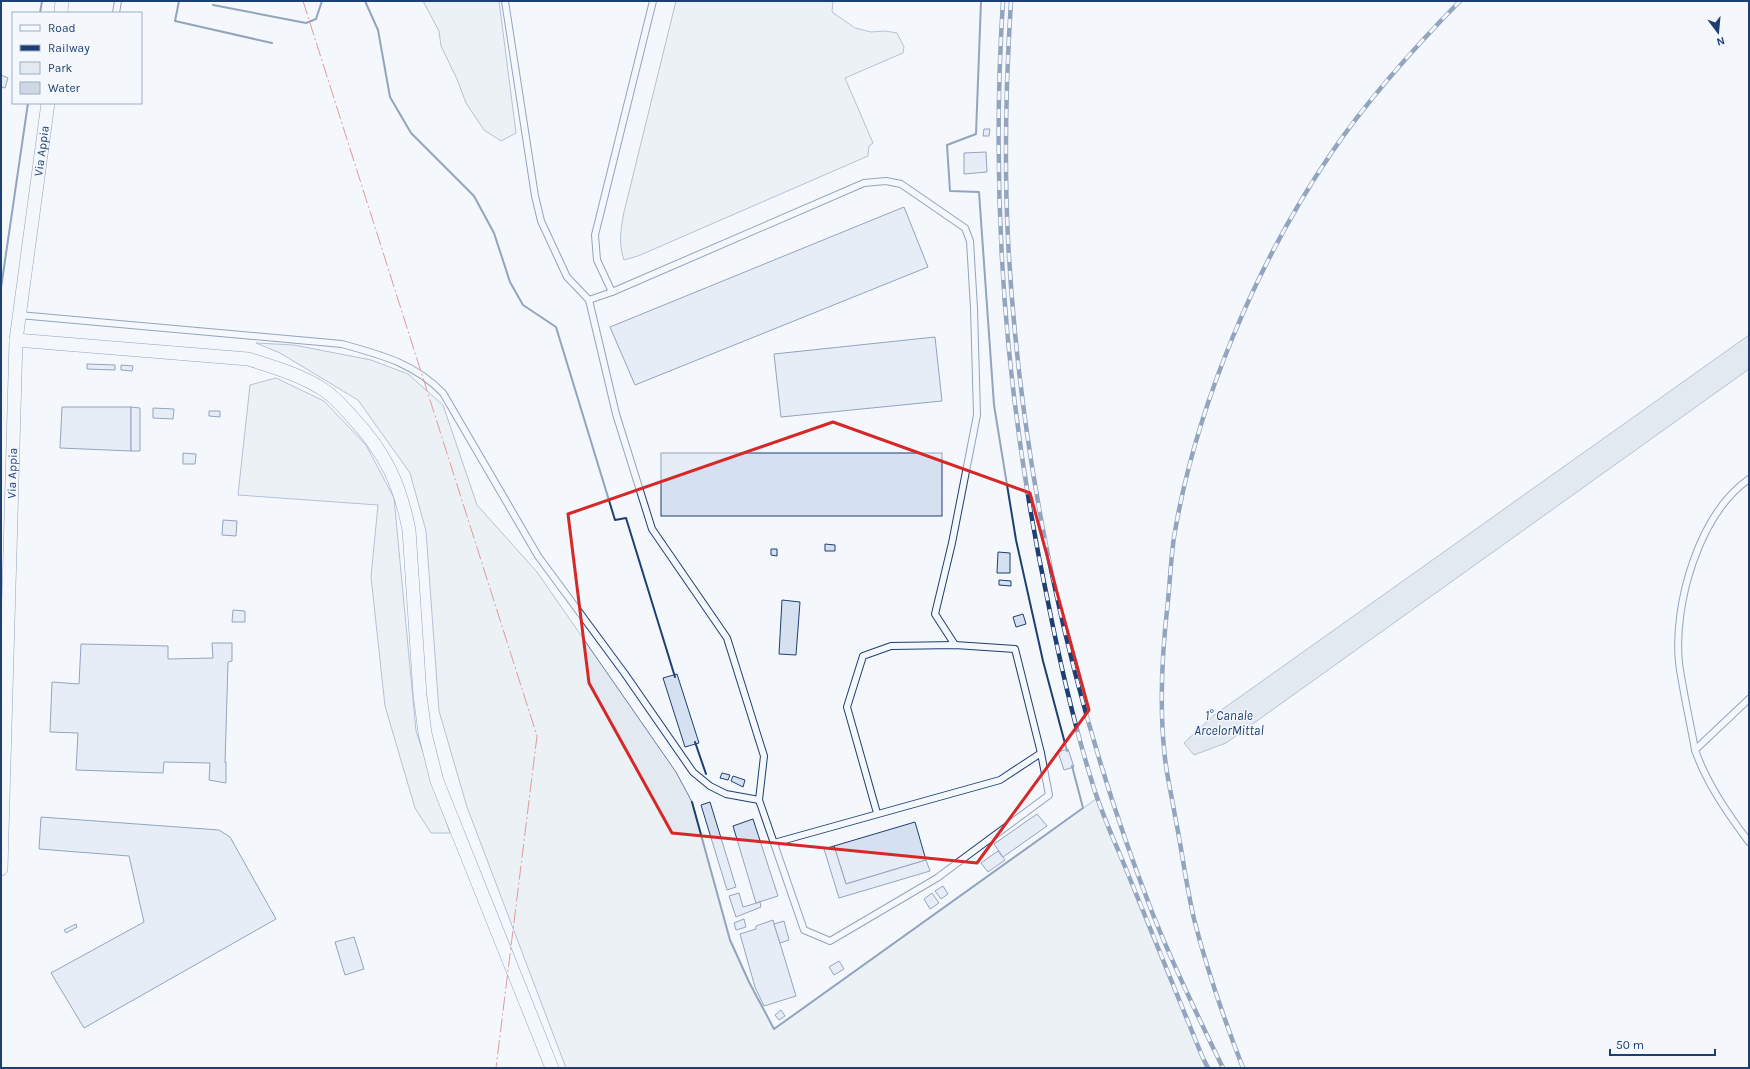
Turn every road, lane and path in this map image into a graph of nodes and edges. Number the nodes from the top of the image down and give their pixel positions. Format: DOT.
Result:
graph roads {
  1 [pos="62,1"];
  2 [pos="118,1"];
  3 [pos="505,1"];
  4 [pos="653,1"];
  5 [pos="61,12"];
  6 [pos="116,12"];
  7 [pos="48,104"];
  8 [pos="612,292"];
  9 [pos="589,300"];
  10 [pos="19,315"];
  11 [pos="16,340"];
  12 [pos="1749,479"];
  13 [pos="956,645"];
  14 [pos="1749,699"];
  15 [pos="1695,750"];
  16 [pos="1041,753"];
  17 [pos="759,800"];
  18 [pos="877,813"];
  19 [pos="1749,842"];
  20 [pos="774,843"];
  21 [pos="1,869"];
  22 [pos="552,1068"];
  1 -- 5 [label="street"];
  2 -- 6 [label="lane"];
  3 -- 9 [label="lane"];
  4 -- 8 [label="lane"];
  7 -- 10 [label="street, Via Appia"];
  8 -- 9 [label="lane"];
  8 -- 13 [label="lane"];
  9 -- 17 [label="lane"];
  10 -- 11 [label="street, Via Appia"];
  10 -- 17 [label="lane"];
  11 -- 21 [label="street, Via Appia"];
  11 -- 22 [label="street"];
  12 -- 15 [label="lane"];
  13 -- 16 [label="lane"];
  13 -- 18 [label="lane"];
  14 -- 15 [label="lane"];
  15 -- 19 [label="lane"];
  16 -- 18 [label="lane"];
  16 -- 20 [label="lane"];
  17 -- 20 [label="lane"];
  18 -- 20 [label="lane"];
}
